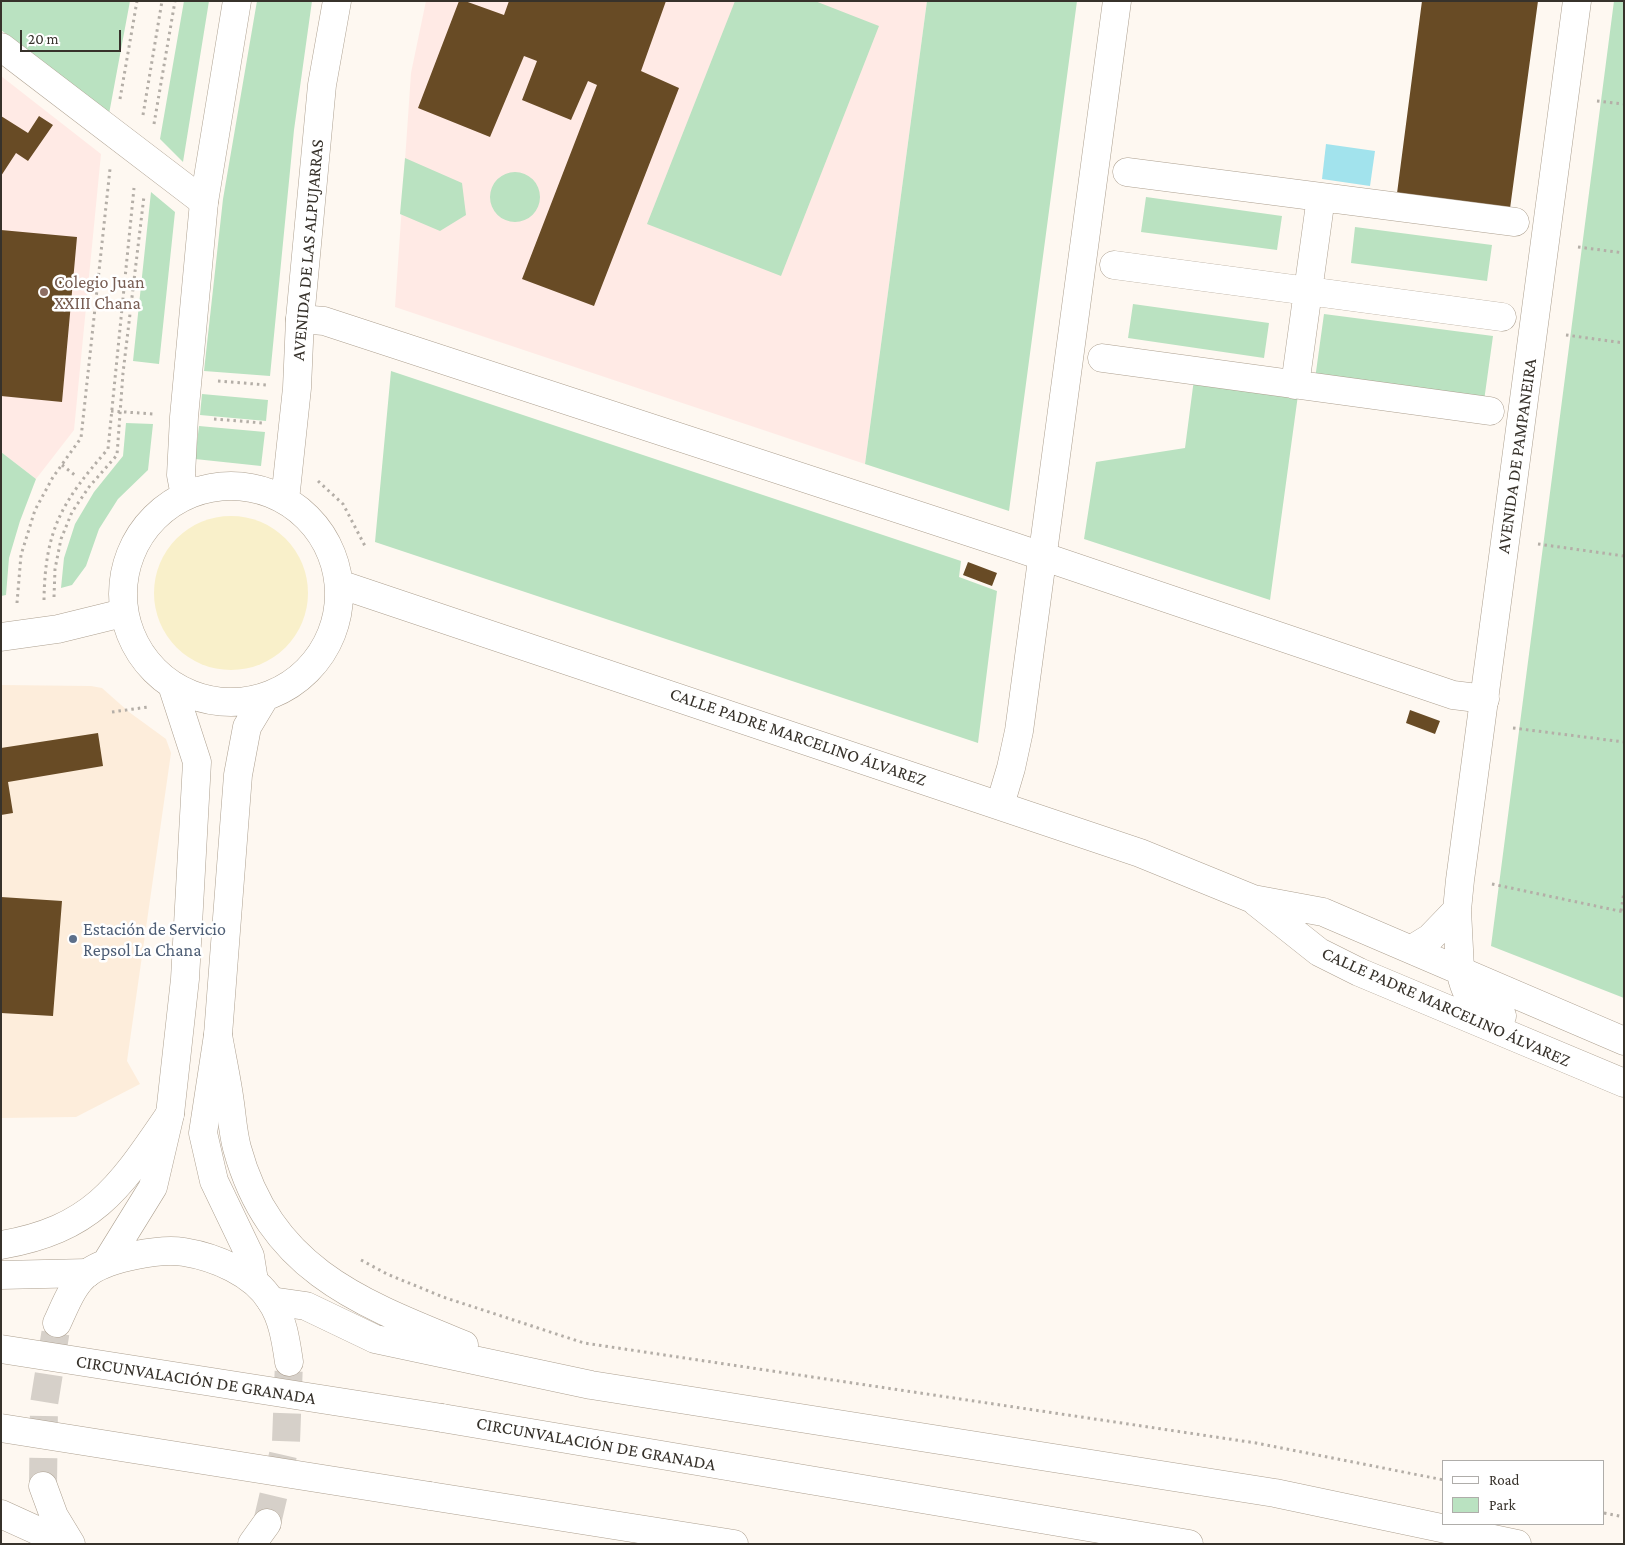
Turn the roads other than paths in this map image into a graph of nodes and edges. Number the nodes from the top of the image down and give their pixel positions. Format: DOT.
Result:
graph roads {
  1 [pos="237,1"];
  2 [pos="337,1"];
  3 [pos="1117,1"];
  4 [pos="1577,1"];
  5 [pos="1,47"];
  6 [pos="1127,172"];
  7 [pos="1321,197"];
  8 [pos="204,202"];
  9 [pos="1516,222"];
  10 [pos="1114,266"];
  11 [pos="1308,291"];
  12 [pos="1502,317"];
  13 [pos="300,319"];
  14 [pos="1102,358"];
  15 [pos="1295,385"];
  16 [pos="1490,412"];
  17 [pos="185,496"];
  18 [pos="285,500"];
  19 [pos="1042,557"];
  20 [pos="339,584"];
  21 [pos="123,613"];
  22 [pos="1,637"];
  23 [pos="172,684"];
  24 [pos="265,697"];
  25 [pos="1485,699"];
  26 [pos="1000,805"];
  27 [pos="1253,899"];
  28 [pos="1457,910"];
  29 [pos="1412,949"];
  30 [pos="1460,969"];
  31 [pos="218,1035"];
  32 [pos="1624,1041"];
  33 [pos="1548,1052"];
  34 [pos="1624,1063"];
  35 [pos="1585,1067"];
  36 [pos="1624,1083"];
  37 [pos="170,1114"];
  38 [pos="1,1245"];
  39 [pos="97,1268"];
  40 [pos="1,1275"];
  41 [pos="263,1291"];
  42 [pos="57,1323"];
  43 [pos="1,1349"];
  44 [pos="289,1362"];
  45 [pos="535,1374"];
  46 [pos="1,1428"];
  47 [pos="43,1486"];
  48 [pos="1,1514"];
  49 [pos="67,1544"];
  50 [pos="71,1544"];
  51 [pos="734,1544"];
  52 [pos="1189,1544"];
  53 [pos="1517,1544"];
  1 -- 8 [label="main road"];
  2 -- 13 [label="main road, AVENIDA DE LAS ALPUJARRAS"];
  3 -- 19 [label="main road"];
  4 -- 25 [label="main road, AVENIDA DE PAMPANEIRA"];
  5 -- 8 [label="main road"];
  6 -- 7 [label="main road"];
  7 -- 9 [label="main road"];
  7 -- 11 [label="main road"];
  8 -- 17 [label="main road"];
  10 -- 11 [label="main road"];
  11 -- 12 [label="main road"];
  11 -- 15 [label="main road"];
  13 -- 18 [label="main road, AVENIDA DE LAS ALPUJARRAS"];
  13 -- 19 [label="main road"];
  14 -- 15 [label="main road"];
  15 -- 16 [label="main road"];
  17 -- 18 [label="main road"];
  17 -- 21 [label="main road"];
  18 -- 20 [label="main road"];
  19 -- 25 [label="main road"];
  19 -- 26 [label="main road"];
  20 -- 24 [label="main road"];
  20 -- 26 [label="main road, CALLE PADRE MARCELINO ÁLVAREZ"];
  21 -- 22 [label="main road"];
  21 -- 23 [label="main road"];
  23 -- 24 [label="main road"];
  23 -- 37 [label="main road"];
  24 -- 31 [label="main road"];
  25 -- 28 [label="main road, AVENIDA DE PAMPANEIRA"];
  26 -- 27 [label="main road, CALLE PADRE MARCELINO ÁLVAREZ"];
  27 -- 29 [label="main road, CALLE PADRE MARCELINO ÁLVAREZ"];
  27 -- 33 [label="main road, CALLE PADRE MARCELINO ÁLVAREZ"];
  28 -- 29 [label="main road"];
  28 -- 30 [label="main road, AVENIDA DE PAMPANEIRA"];
  29 -- 30 [label="main road, CALLE PADRE MARCELINO ÁLVAREZ"];
  30 -- 32 [label="main road, CALLE PADRE MARCELINO ÁLVAREZ"];
  30 -- 33 [label="main road, AVENIDA DE PAMPANEIRA"];
  31 -- 41 [label="main road"];
  31 -- 45 [label="main road"];
  33 -- 35 [label="main road, CALLE PADRE MARCELINO ÁLVAREZ"];
  34 -- 35 [label="main road"];
  35 -- 36 [label="main road, CALLE PADRE MARCELINO ÁLVAREZ"];
  37 -- 38 [label="main road"];
  37 -- 39 [label="main road"];
  39 -- 40 [label="main road"];
  39 -- 41 [label="main road"];
  39 -- 42 [label="main road"];
  41 -- 44 [label="main road"];
  41 -- 45 [label="main road"];
  43 -- 52 [label="main road, CIRCUNVALACIÓN DE GRANADA, bridge"];
  45 -- 53 [label="main road"];
  46 -- 51 [label="main road, bridge"];
  47 -- 50 [label="main road"];
  48 -- 49 [label="main road"];
}
